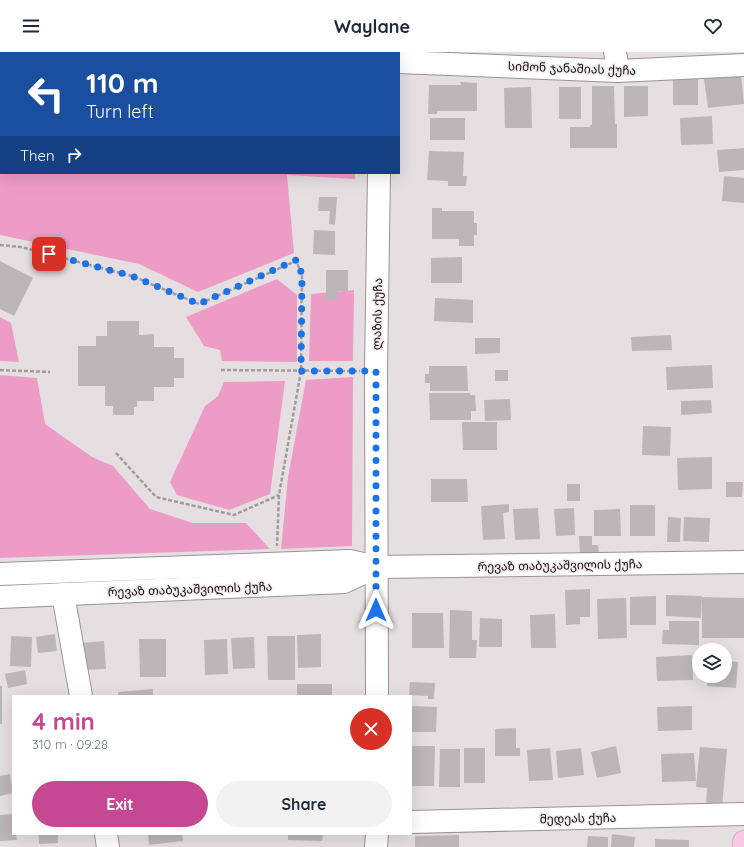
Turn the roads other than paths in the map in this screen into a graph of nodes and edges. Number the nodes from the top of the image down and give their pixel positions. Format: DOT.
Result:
graph roads {
  1 [pos="400,62"];
  2 [pos="617,62"];
  3 [pos="744,65"];
  4 [pos="379,174"];
  5 [pos="744,562"];
  6 [pos="376,567"];
  7 [pos="0,574"];
  8 [pos="63,594"];
  9 [pos="0,597"];
  10 [pos="81,695"];
  11 [pos="377,695"];
  12 [pos="744,814"];
  13 [pos="412,822"];
  14 [pos="106,835"];
  15 [pos="376,835"];
  16 [pos="744,842"];
  17 [pos="108,847"];
  18 [pos="376,847"];
  19 [pos="744,847"];
  1 -- 2 [label="street, სიმონ ჯანაშიას ქუჩა"];
  2 -- 3 [label="street, სიმონ ჯანაშიას ქუჩა"];
  4 -- 6 [label="street, ლაზის ქუჩა"];
  5 -- 6 [label="street, რევაზ თაბუკაშვილის ქუჩა"];
  6 -- 7 [label="street, რევაზ თაბუკაშვილის ქუჩა"];
  6 -- 8 [label="street, რევაზ თაბუკაშვილის ქუჩა"];
  6 -- 11 [label="street, ლაზის ქუჩა"];
  8 -- 9 [label="street, რევაზ თაბუკაშვილის ქუჩა"];
  8 -- 10 [label="street"];
  12 -- 13 [label="street, მედეას ქუჩა"];
  14 -- 17 [label="street"];
  15 -- 18 [label="street"];
  16 -- 19 [label="main road"];
}
